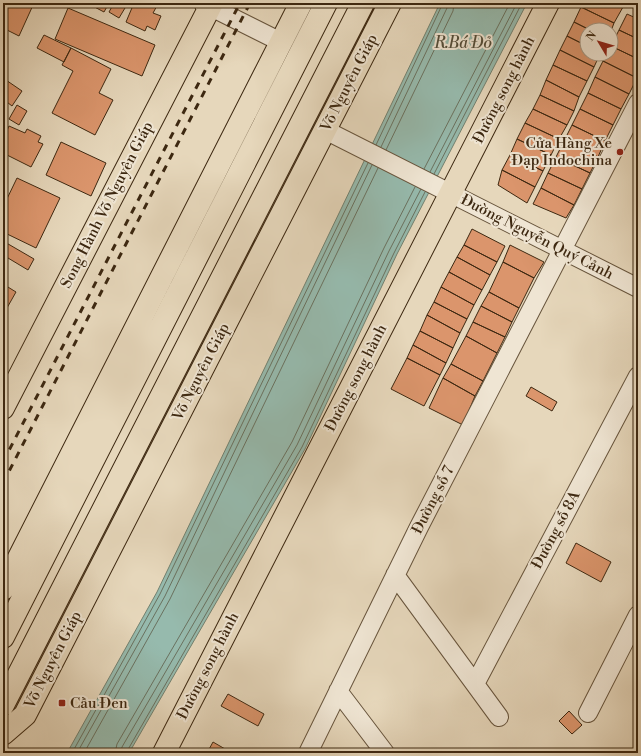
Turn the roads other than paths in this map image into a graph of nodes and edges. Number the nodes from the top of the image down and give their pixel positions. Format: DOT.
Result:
graph roads {
  1 [pos="301,3"];
  2 [pos="326,3"];
  3 [pos="363,3"];
  4 [pos="390,3"];
  5 [pos="548,3"];
  6 [pos="208,4"];
  7 [pos="281,42"];
  8 [pos="638,103"];
  9 [pos="325,130"];
  10 [pos="444,190"];
  11 [pos="563,250"];
  12 [pos="638,288"];
  13 [pos="638,376"];
  14 [pos="3,408"];
  15 [pos="396,575"];
  16 [pos="3,589"];
  17 [pos="638,615"];
  18 [pos="3,637"];
  19 [pos="475,684"];
  20 [pos="338,691"];
  21 [pos="3,705"];
  22 [pos="588,713"];
  23 [pos="498,717"];
  24 [pos="3,734"];
  25 [pos="164,753"];
  26 [pos="308,753"];
  27 [pos="386,753"];
  1 -- 7 [label="main road"];
  2 -- 18 [label="main road"];
  3 -- 21 [label="main road, Võ Nguyên Giáp"];
  4 -- 9 [label="main road, Võ Nguyên Giáp"];
  5 -- 10 [label="main road, Đường song hành"];
  6 -- 7 [label="street"];
  6 -- 14 [label="main road, Song Hành Võ Nguyên Giáp"];
  7 -- 16 [label="main road"];
  8 -- 11 [label="street, Đường số 7"];
  9 -- 10 [label="street, Đường Nguyễn Quý Cảnh"];
  9 -- 24 [label="main road, Võ Nguyên Giáp"];
  10 -- 11 [label="street, Đường Nguyễn Quý Cảnh"];
  10 -- 25 [label="main road, Đường song hành"];
  11 -- 12 [label="street, Đường Nguyễn Quý Cảnh"];
  11 -- 15 [label="street, Đường số 7"];
  13 -- 19 [label="street, Đường số 8A"];
  15 -- 19 [label="street"];
  15 -- 20 [label="street, Đường số 7"];
  17 -- 22 [label="street"];
  19 -- 23 [label="street"];
  20 -- 26 [label="street, Đường số 7"];
  20 -- 27 [label="street"];
}
